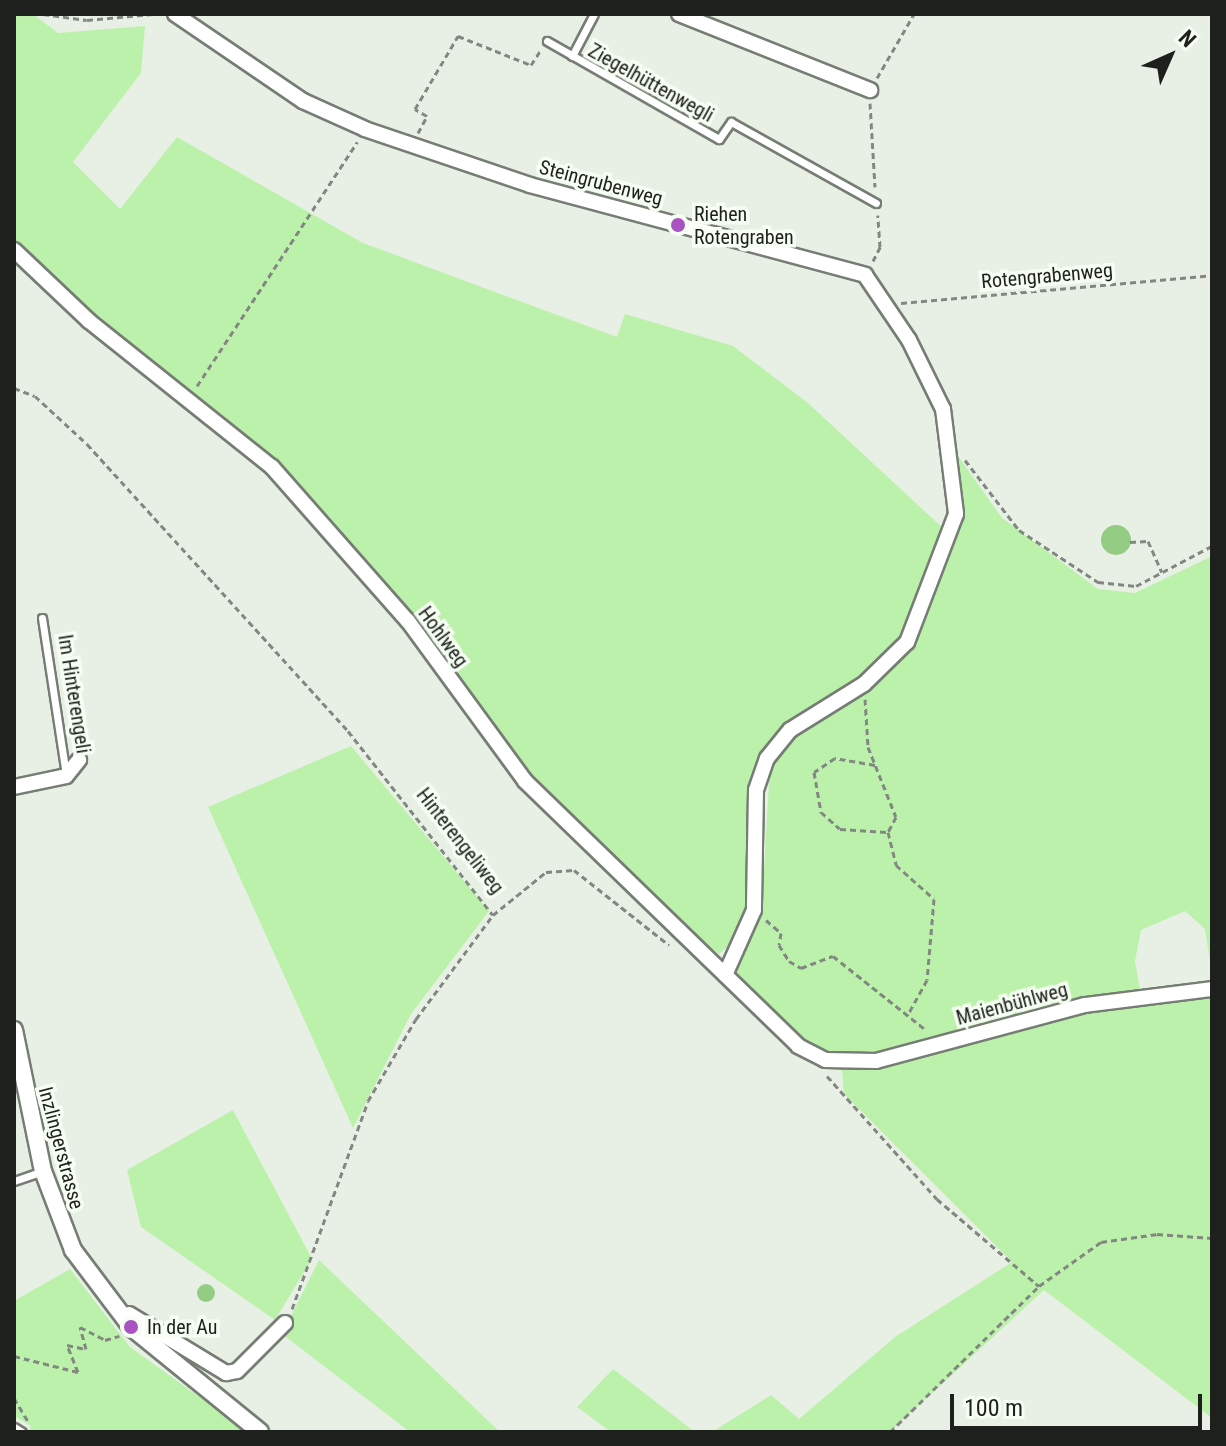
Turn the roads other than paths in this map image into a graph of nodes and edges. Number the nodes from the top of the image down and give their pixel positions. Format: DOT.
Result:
graph roads {
  1 [pos="175,14"];
  2 [pos="594,14"];
  3 [pos="679,14"];
  4 [pos="547,41"];
  5 [pos="572,56"];
  6 [pos="870,90"];
  7 [pos="876,203"];
  8 [pos="14,250"];
  9 [pos="42,618"];
  10 [pos="79,760"];
  11 [pos="66,776"];
  12 [pos="14,787"];
  13 [pos="725,975"];
  14 [pos="1212,989"];
  15 [pos="14,1030"];
  16 [pos="825,1060"];
  17 [pos="18,1072"];
  18 [pos="43,1171"];
  19 [pos="14,1181"];
  20 [pos="129,1314"];
  21 [pos="285,1323"];
  22 [pos="14,1427"];
  23 [pos="22,1432"];
  24 [pos="260,1432"];
  1 -- 13 [label="street, Steingrubenweg"];
  2 -- 5 [label="lane, Ziegelhüttenwegli"];
  3 -- 6 [label="street"];
  4 -- 5 [label="lane, Ziegelhüttenwegli"];
  5 -- 7 [label="lane, Ziegelhüttenwegli"];
  8 -- 13 [label="street, Hohlweg"];
  9 -- 11 [label="lane, Im Hinterengeli"];
  10 -- 11 [label="street, Im Hinterengeli"];
  11 -- 12 [label="street, Im Hinterengeli"];
  13 -- 16 [label="street, Hohlweg"];
  14 -- 16 [label="street, Maienbühlweg"];
  15 -- 17 [label="street, Inzlingerstrasse"];
  17 -- 18 [label="street, Inzlingerstrasse"];
  18 -- 19 [label="lane"];
  18 -- 24 [label="street, Inzlingerstrasse"];
  20 -- 21 [label="street"];
  22 -- 23 [label="lane"];
}
